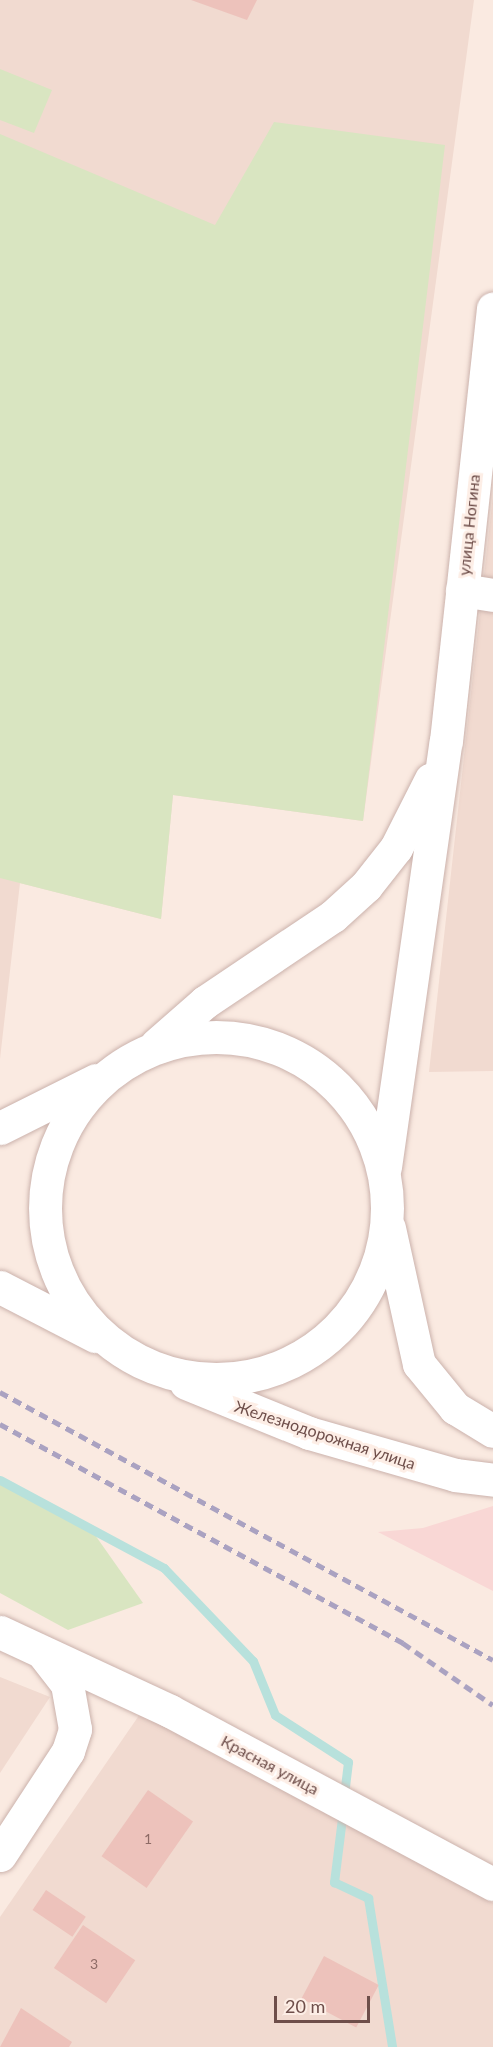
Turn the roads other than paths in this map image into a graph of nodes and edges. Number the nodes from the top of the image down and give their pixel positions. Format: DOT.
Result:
graph roads {
  1 [pos="493,309"];
  2 [pos="478,592"];
  3 [pos="446,741"];
  4 [pos="152,1049"];
  5 [pos="103,1077"];
  6 [pos="0,1128"];
  7 [pos="385,1173"];
  8 [pos="387,1221"];
  9 [pos="0,1287"];
  10 [pos="110,1343"];
  11 [pos="163,1372"];
  12 [pos="493,1431"];
  13 [pos="493,1480"];
  14 [pos="0,1632"];
  15 [pos="44,1655"];
  16 [pos="0,1855"];
  17 [pos="493,1884"];
  1 -- 2 [label="street, улица Ногина"];
  2 -- 3 [label="street, улица Ногина"];
  3 -- 4 [label="street"];
  3 -- 7 [label="street, улица Ногина"];
  4 -- 5 [label="street"];
  4 -- 7 [label="street"];
  5 -- 6 [label="street"];
  5 -- 10 [label="street"];
  7 -- 8 [label="street"];
  8 -- 11 [label="street"];
  8 -- 12 [label="street"];
  9 -- 10 [label="street, Железнодорожная улица"];
  10 -- 11 [label="street, Железнодорожная улица"];
  11 -- 13 [label="street, Железнодорожная улица"];
  14 -- 15 [label="street, Красная улица"];
  15 -- 16 [label="street"];
  15 -- 17 [label="street, Красная улица"];
}
